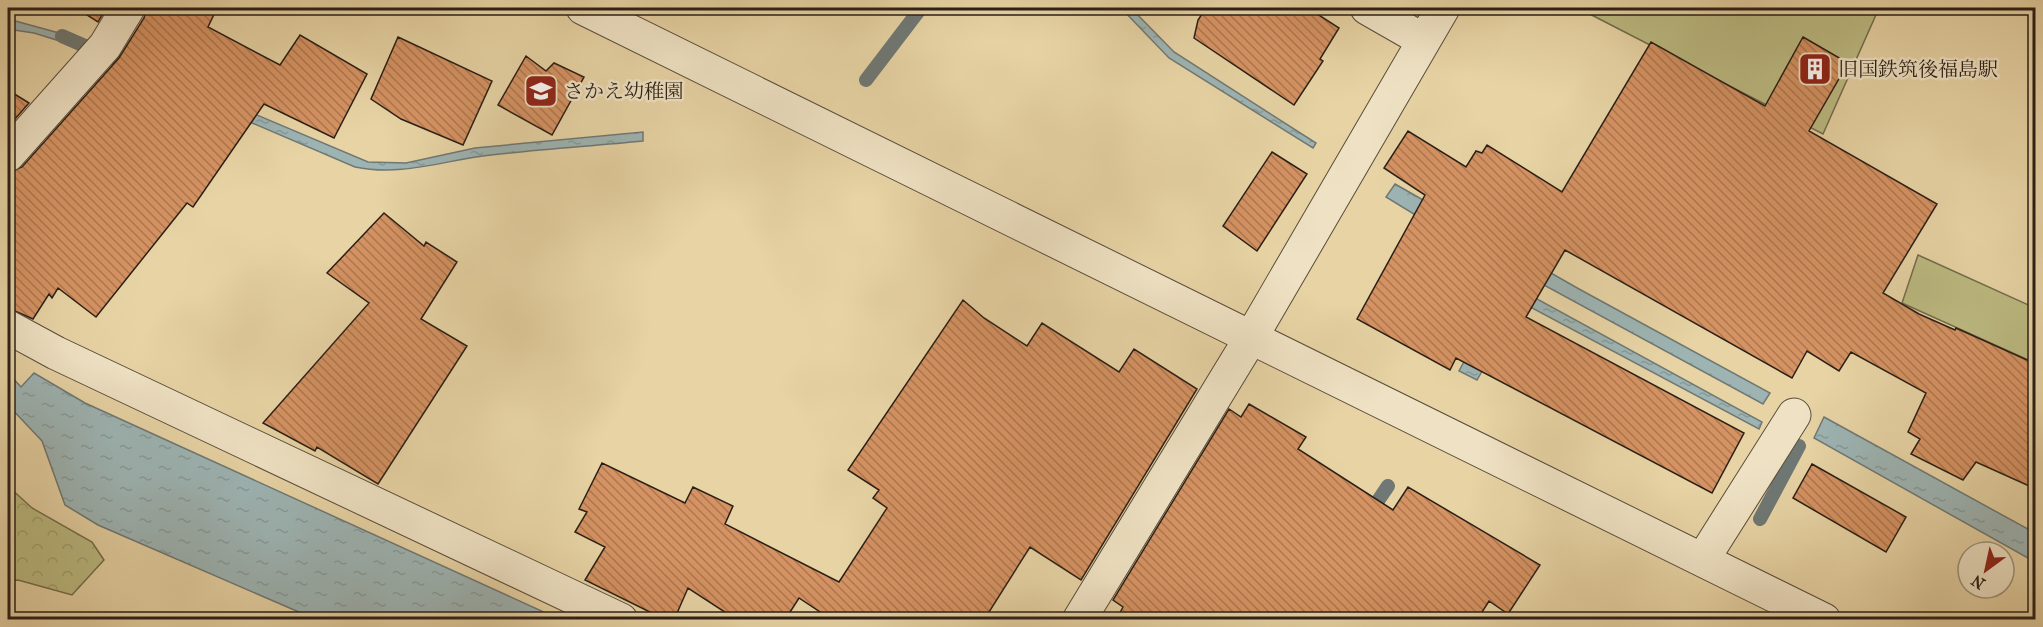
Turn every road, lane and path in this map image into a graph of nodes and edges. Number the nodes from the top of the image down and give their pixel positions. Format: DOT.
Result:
graph roads {
  1 [pos="128,8"];
  2 [pos="583,8"];
  3 [pos="1367,8"];
  4 [pos="1443,8"];
  5 [pos="1423,40"];
  6 [pos="8,155"];
  7 [pos="8,327"];
  8 [pos="1252,336"];
  9 [pos="1794,415"];
  10 [pos="1703,559"];
  11 [pos="621,620"];
  12 [pos="1079,620"];
  13 [pos="1824,620"];
  1 -- 6 [label="street"];
  2 -- 8 [label="street"];
  3 -- 5 [label="street"];
  4 -- 5 [label="street"];
  5 -- 8 [label="street"];
  7 -- 11 [label="street"];
  8 -- 10 [label="street"];
  8 -- 12 [label="street"];
  9 -- 10 [label="street"];
  10 -- 13 [label="street"];
}
